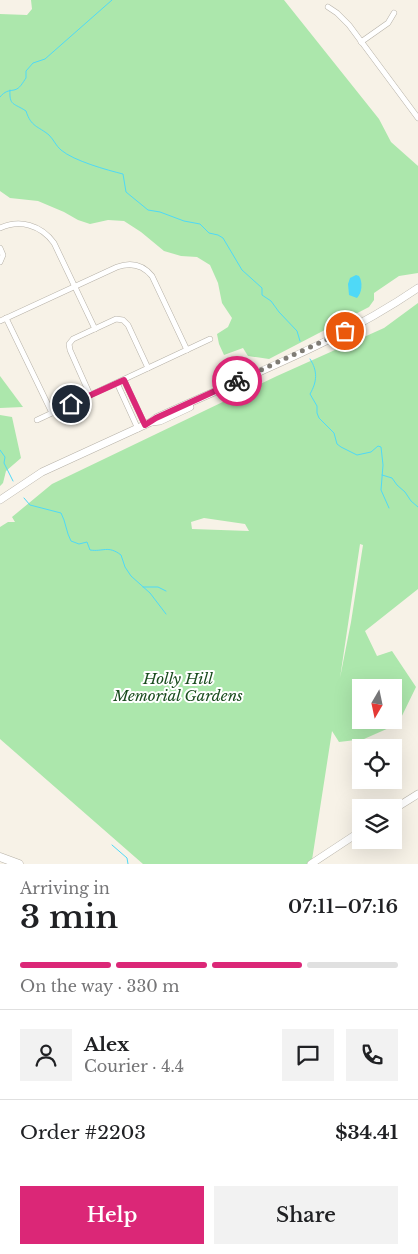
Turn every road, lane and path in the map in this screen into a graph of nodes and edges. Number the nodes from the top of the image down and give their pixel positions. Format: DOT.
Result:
graph roads {
  1 [pos="328,8"];
  2 [pos="394,13"];
  3 [pos="361,42"];
  4 [pos="418,118"];
  5 [pos="0,228"];
  6 [pos="0,248"];
  7 [pos="0,262"];
  8 [pos="75,287"];
  9 [pos="418,288"];
  10 [pos="6,318"];
  11 [pos="0,321"];
  12 [pos="95,329"];
  13 [pos="210,340"];
  14 [pos="188,350"];
  15 [pos="148,368"];
  16 [pos="124,380"];
  17 [pos="117,383"];
  18 [pos="90,395"];
  19 [pos="52,413"];
  20 [pos="36,420"];
  21 [pos="145,425"];
  22 [pos="115,440"];
  23 [pos="0,500"];
  24 [pos="0,505"];
  25 [pos="418,794"];
  26 [pos="402,804"];
  27 [pos="352,836"];
  28 [pos="0,857"];
  29 [pos="18,864"];
  30 [pos="311,864"];
  1 -- 3 [label="street"];
  2 -- 3 [label="street"];
  3 -- 4 [label="street"];
  5 -- 8 [label="street"];
  6 -- 7 [label="street"];
  8 -- 10 [label="street"];
  8 -- 12 [label="street"];
  8 -- 14 [label="street"];
  9 -- 21 [label="street"];
  10 -- 11 [label="street"];
  10 -- 19 [label="street"];
  12 -- 15 [label="street"];
  12 -- 18 [label="street"];
  13 -- 14 [label="street"];
  14 -- 15 [label="street"];
  15 -- 16 [label="street"];
  16 -- 17 [label="street"];
  16 -- 21 [label="street"];
  17 -- 18 [label="street"];
  17 -- 21 [label="street"];
  18 -- 19 [label="street"];
  19 -- 20 [label="street"];
  21 -- 22 [label="street"];
  22 -- 23 [label="street"];
  22 -- 24 [label="street"];
  25 -- 26 [label="street"];
  27 -- 30 [label="street"];
  28 -- 29 [label="main road"];
}
